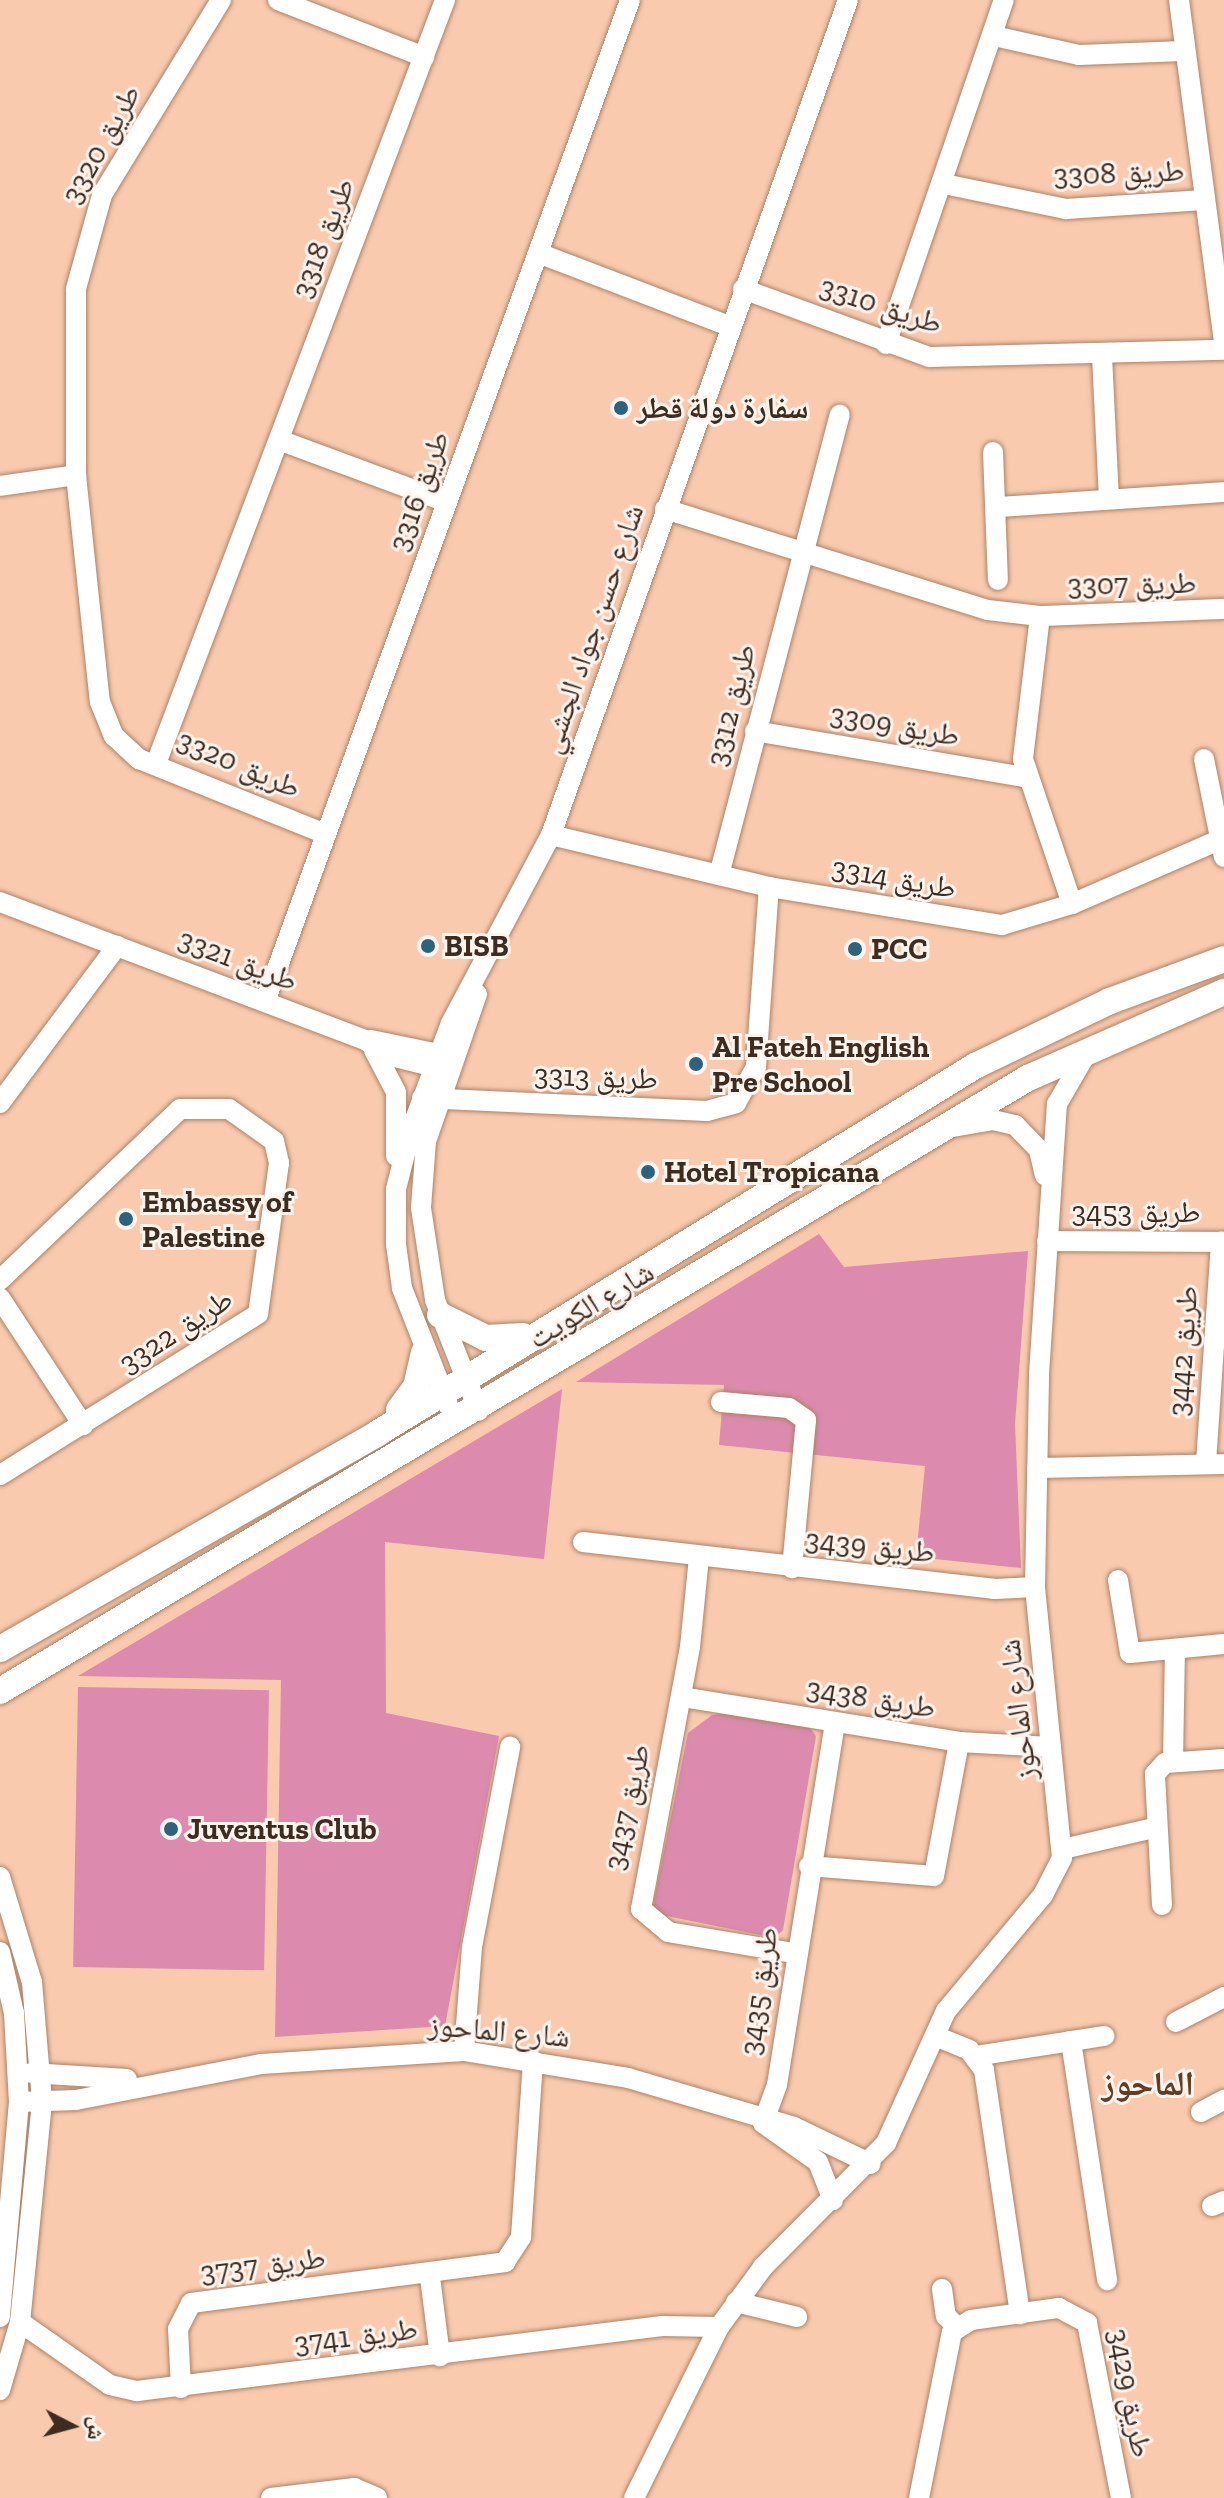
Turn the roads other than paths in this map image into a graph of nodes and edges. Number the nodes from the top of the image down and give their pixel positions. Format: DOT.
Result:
graph roads {
  1 [pos="221,0"];
  2 [pos="278,0"];
  3 [pos="445,0"];
  4 [pos="630,0"];
  5 [pos="848,0"];
  6 [pos="1004,0"];
  7 [pos="1179,0"];
  8 [pos="994,36"];
  9 [pos="1183,51"];
  10 [pos="424,57"];
  11 [pos="944,184"];
  12 [pos="1204,200"];
  13 [pos="538,253"];
  14 [pos="743,289"];
  15 [pos="729,326"];
  16 [pos="1224,343"];
  17 [pos="886,344"];
  18 [pos="1224,350"];
  19 [pos="1102,356"];
  20 [pos="840,415"];
  21 [pos="279,440"];
  22 [pos="993,452"];
  23 [pos="76,475"];
  24 [pos="0,486"];
  25 [pos="1224,492"];
  26 [pos="1109,499"];
  27 [pos="447,502"];
  28 [pos="998,507"];
  29 [pos="665,509"];
  30 [pos="801,550"];
  31 [pos="998,580"];
  32 [pos="1224,609"];
  33 [pos="1040,616"];
  34 [pos="755,731"];
  35 [pos="1204,759"];
  36 [pos="157,761"];
  37 [pos="1025,777"];
  38 [pos="326,834"];
  39 [pos="551,835"];
  40 [pos="1220,849"];
  41 [pos="719,875"];
  42 [pos="769,887"];
  43 [pos="0,902"];
  44 [pos="1072,904"];
  45 [pos="494,944"];
  46 [pos="117,946"];
  47 [pos="1224,959"];
  48 [pos="1224,992"];
  49 [pos="265,1002"];
  50 [pos="451,1023"];
  51 [pos="367,1041"];
  52 [pos="391,1042"];
  53 [pos="1091,1048"];
  54 [pos="443,1066"];
  55 [pos="430,1100"];
  56 [pos="0,1103"];
  57 [pos="944,1128"];
  58 [pos="396,1189"];
  59 [pos="1049,1190"];
  60 [pos="1047,1241"];
  61 [pos="1222,1242"];
  62 [pos="0,1280"];
  63 [pos="0,1298"];
  64 [pos="440,1315"];
  65 [pos="538,1333"];
  66 [pos="424,1353"];
  67 [pos="450,1383"];
  68 [pos="721,1402"];
  69 [pos="468,1417"];
  70 [pos="83,1425"];
  71 [pos="378,1433"];
  72 [pos="1215,1464"];
  73 [pos="1037,1468"];
  74 [pos="0,1475"];
  75 [pos="583,1542"];
  76 [pos="699,1557"];
  77 [pos="792,1568"];
  78 [pos="1118,1580"];
  79 [pos="1035,1587"];
  80 [pos="1224,1644"];
  81 [pos="0,1649"];
  82 [pos="1175,1650"];
  83 [pos="44,1670"];
  84 [pos="0,1691"];
  85 [pos="682,1697"];
  86 [pos="0,1706"];
  87 [pos="835,1723"];
  88 [pos="959,1742"];
  89 [pos="510,1747"];
  90 [pos="1051,1747"];
  91 [pos="1224,1759"];
  92 [pos="1173,1762"];
  93 [pos="1154,1828"];
  94 [pos="1063,1849"];
  95 [pos="809,1866"];
  96 [pos="0,1877"];
  97 [pos="1162,1905"];
  98 [pos="0,1952"];
  99 [pos="793,1953"];
  100 [pos="1224,1997"];
  101 [pos="1176,2022"];
  102 [pos="935,2036"];
  103 [pos="1104,2036"];
  104 [pos="1071,2041"];
  105 [pos="464,2051"];
  106 [pos="975,2056"];
  107 [pos="533,2060"];
  108 [pos="18,2073"];
  109 [pos="41,2074"];
  110 [pos="175,2076"];
  111 [pos="1224,2100"];
  112 [pos="19,2102"];
  113 [pos="42,2102"];
  114 [pos="1201,2112"];
  115 [pos="763,2123"];
  116 [pos="871,2164"];
  117 [pos="833,2200"];
  118 [pos="430,2277"];
  119 [pos="1107,2280"];
  120 [pos="942,2289"];
  121 [pos="736,2302"];
  122 [pos="1020,2314"];
  123 [pos="797,2317"];
  124 [pos="10,2320"];
  125 [pos="719,2327"];
  126 [pos="957,2327"];
  127 [pos="440,2356"];
  128 [pos="181,2388"];
  129 [pos="0,2390"];
  130 [pos="376,2496"];
  131 [pos="271,2498"];
  132 [pos="634,2498"];
  133 [pos="919,2498"];
  134 [pos="1121,2498"];
  1 -- 23 [label="street, طريق 3320"];
  2 -- 10 [label="street"];
  3 -- 10 [label="street, طريق 3318"];
  4 -- 13 [label="street, طريق 3316"];
  5 -- 14 [label="street, شارع حسن جواد الجشي"];
  6 -- 8 [label="street"];
  7 -- 9 [label="street"];
  8 -- 9 [label="street"];
  8 -- 11 [label="street"];
  9 -- 12 [label="street"];
  10 -- 21 [label="street, طريق 3318"];
  11 -- 12 [label="street, طريق 3308"];
  11 -- 17 [label="street"];
  12 -- 16 [label="street"];
  13 -- 15 [label="street"];
  13 -- 27 [label="street, طريق 3316"];
  14 -- 15 [label="street, شارع حسن جواد الجشي"];
  14 -- 17 [label="street, طريق 3310"];
  15 -- 29 [label="street, شارع حسن جواد الجشي"];
  17 -- 19 [label="street, طريق 3310"];
  18 -- 19 [label="street, طريق 3310"];
  19 -- 26 [label="street"];
  20 -- 30 [label="street, طريق 3312"];
  21 -- 27 [label="street"];
  21 -- 36 [label="street, طريق 3318"];
  22 -- 28 [label="street"];
  23 -- 24 [label="street"];
  23 -- 36 [label="street, طريق 3320"];
  25 -- 26 [label="street"];
  26 -- 28 [label="street"];
  27 -- 38 [label="street, طريق 3316"];
  28 -- 31 [label="street"];
  29 -- 30 [label="street"];
  29 -- 39 [label="street, شارع حسن جواد الجشي"];
  30 -- 33 [label="street"];
  30 -- 34 [label="street, طريق 3312"];
  32 -- 33 [label="street, طريق 3307"];
  33 -- 37 [label="street"];
  34 -- 37 [label="street, طريق 3309"];
  34 -- 41 [label="street, طريق 3312"];
  35 -- 40 [label="street"];
  36 -- 38 [label="street, طريق 3320"];
  37 -- 44 [label="street"];
  38 -- 49 [label="street, طريق 3316"];
  39 -- 41 [label="street, طريق 3314"];
  39 -- 45 [label="street, شارع حسن جواد الجشي"];
  40 -- 44 [label="street, طريق 3314"];
  41 -- 42 [label="street, طريق 3314"];
  42 -- 44 [label="street, طريق 3314"];
  42 -- 55 [label="street, طريق 3313"];
  43 -- 46 [label="street, طريق 3321"];
  45 -- 50 [label="street, شارع حسن جواد الجشي"];
  45 -- 54 [label="street, شارع حسن جواد الجشي"];
  46 -- 49 [label="street, طريق 3321"];
  46 -- 56 [label="street"];
  47 -- 65 [label="main road, شارع الكويت"];
  48 -- 53 [label="main road, شارع الكويت"];
  49 -- 51 [label="street, طريق 3321"];
  50 -- 52 [label="street"];
  50 -- 54 [label="street, شارع حسن جواد الجشي"];
  51 -- 52 [label="street"];
  51 -- 54 [label="street, طريق 3321"];
  51 -- 58 [label="street"];
  52 -- 54 [label="street"];
  53 -- 57 [label="main road, شارع الكويت"];
  53 -- 59 [label="street, شارع الماحوز"];
  54 -- 55 [label="street, شارع حسن جواد الجشي"];
  55 -- 58 [label="street, شارع حسن جواد الجشي"];
  55 -- 64 [label="street, شارع حسن جواد الجشي"];
  57 -- 59 [label="street, شارع الماحوز"];
  57 -- 69 [label="main road, شارع الكويت"];
  58 -- 66 [label="street, شارع حسن جواد الجشي"];
  59 -- 60 [label="street, شارع الماحوز"];
  60 -- 61 [label="street, طريق 3453"];
  60 -- 73 [label="street, شارع الماحوز"];
  61 -- 72 [label="street, طريق 3442"];
  62 -- 70 [label="street, طريق 3322"];
  63 -- 70 [label="street"];
  64 -- 65 [label="main road"];
  64 -- 67 [label="street, شارع حسن جواد الجشي"];
  65 -- 67 [label="main road, شارع الكويت"];
  66 -- 67 [label="street, شارع حسن جواد الجشي"];
  66 -- 71 [label="main road"];
  67 -- 69 [label="street, شارع حسن جواد الجشي"];
  67 -- 71 [label="main road, شارع الكويت"];
  68 -- 77 [label="street"];
  69 -- 83 [label="main road, شارع الكويت"];
  70 -- 74 [label="street, طريق 3322"];
  71 -- 81 [label="main road, شارع الكويت"];
  72 -- 73 [label="street, طريق 3442"];
  73 -- 79 [label="street, شارع الماحوز"];
  75 -- 76 [label="street, طريق 3439"];
  76 -- 77 [label="street, طريق 3439"];
  76 -- 85 [label="street, طريق 3437"];
  77 -- 79 [label="street, طريق 3439"];
  78 -- 82 [label="street"];
  79 -- 90 [label="street, شارع الماحوز"];
  80 -- 82 [label="street"];
  82 -- 92 [label="street"];
  83 -- 84 [label="main road, شارع الكويت"];
  83 -- 86 [label="main road"];
  85 -- 87 [label="street, طريق 3438"];
  85 -- 99 [label="street, طريق 3437"];
  87 -- 88 [label="street, طريق 3438"];
  87 -- 95 [label="street, طريق 3435"];
  88 -- 90 [label="street, طريق 3438"];
  88 -- 95 [label="street"];
  89 -- 105 [label="street"];
  90 -- 94 [label="street, شارع الماحوز"];
  91 -- 92 [label="street"];
  92 -- 93 [label="street"];
  93 -- 94 [label="street"];
  93 -- 97 [label="street"];
  94 -- 102 [label="street"];
  95 -- 99 [label="street, طريق 3435"];
  96 -- 109 [label="street"];
  98 -- 108 [label="street"];
  99 -- 115 [label="street, طريق 3435"];
  100 -- 101 [label="street"];
  102 -- 106 [label="street"];
  102 -- 116 [label="street"];
  103 -- 104 [label="street"];
  104 -- 106 [label="street"];
  104 -- 119 [label="street"];
  105 -- 107 [label="street, شارع الماحوز"];
  105 -- 110 [label="street, شارع الماحوز"];
  106 -- 122 [label="street"];
  107 -- 115 [label="street, شارع الماحوز"];
  107 -- 118 [label="street, طريق 3737"];
  108 -- 109 [label="street, شارع الماحوز"];
  108 -- 112 [label="street"];
  109 -- 110 [label="street, شارع الماحوز"];
  109 -- 113 [label="street"];
  110 -- 113 [label="street, شارع الماحوز"];
  111 -- 114 [label="street"];
  112 -- 113 [label="street, شارع الماحوز"];
  112 -- 124 [label="street"];
  113 -- 124 [label="street"];
  115 -- 116 [label="street, شارع الماحوز"];
  115 -- 117 [label="street, شارع الماحوز"];
  116 -- 117 [label="street"];
  117 -- 121 [label="street"];
  118 -- 127 [label="street"];
  118 -- 128 [label="street, طريق 3737"];
  120 -- 126 [label="street"];
  121 -- 123 [label="street"];
  121 -- 125 [label="street"];
  122 -- 126 [label="street, طريق 3429"];
  122 -- 134 [label="street, طريق 3429"];
  124 -- 128 [label="street, طريق 3741"];
  124 -- 129 [label="street"];
  125 -- 127 [label="street, طريق 3741"];
  125 -- 132 [label="street"];
  126 -- 133 [label="street"];
  127 -- 128 [label="street, طريق 3741"];
  130 -- 131 [label="street"];
}
